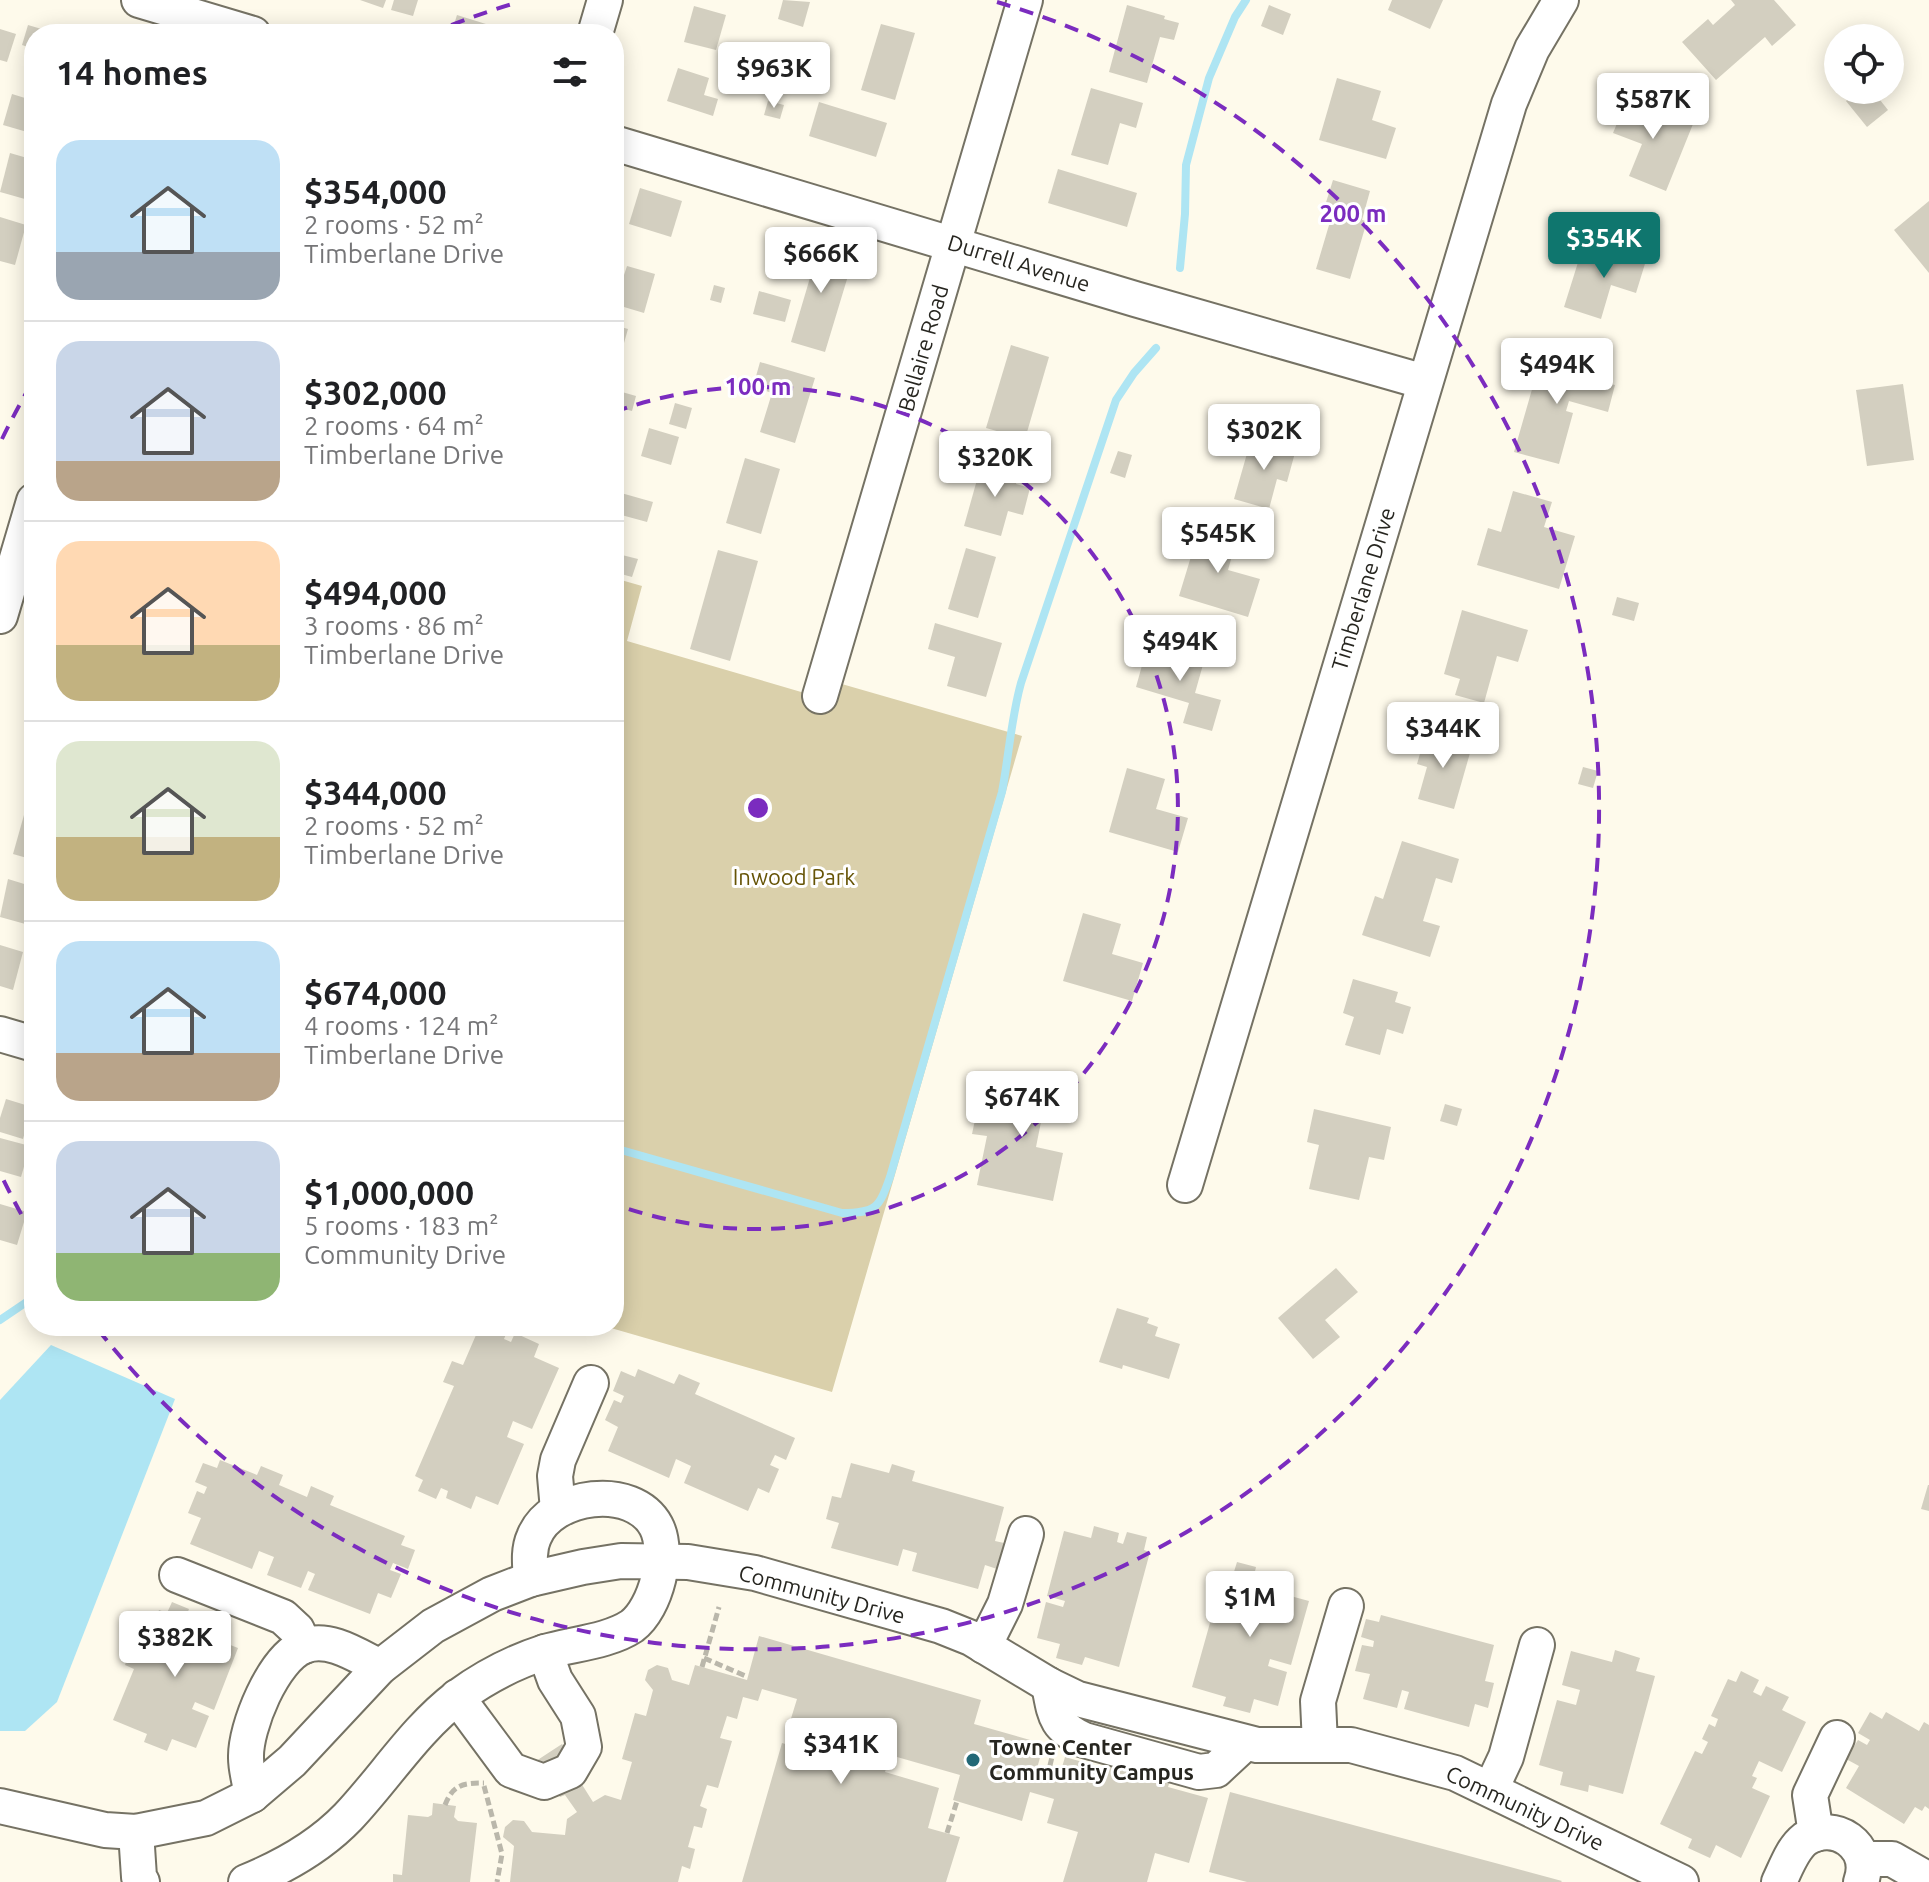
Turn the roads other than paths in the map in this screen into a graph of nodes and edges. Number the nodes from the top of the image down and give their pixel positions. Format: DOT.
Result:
graph roads {
  1 [pos="139,0"];
  2 [pos="605,0"];
  3 [pos="1025,0"];
  4 [pos="1561,0"];
  5 [pos="178,15"];
  6 [pos="214,24"];
  7 [pos="598,24"];
  8 [pos="624,146"];
  9 [pos="954,243"];
  10 [pos="1425,382"];
  11 [pos="24,535"];
  12 [pos="0,616"];
  13 [pos="820,696"];
  14 [pos="0,1034"];
  15 [pos="24,1041"];
  16 [pos="1185,1185"];
  17 [pos="591,1383"];
  18 [pos="558,1510"];
  19 [pos="1026,1534"];
  20 [pos="661,1562"];
  21 [pos="177,1575"];
  22 [pos="531,1579"];
  23 [pos="1346,1606"];
  24 [pos="1537,1645"];
  25 [pos="304,1646"];
  26 [pos="984,1646"];
  27 [pos="545,1652"];
  28 [pos="380,1667"];
  29 [pos="457,1697"];
  30 [pos="1837,1738"];
  31 [pos="1320,1744"];
  32 [pos="1491,1789"];
  33 [pos="252,1795"];
  34 [pos="0,1806"];
  35 [pos="136,1832"];
  36 [pos="1816,1834"];
  37 [pos="1862,1870"];
  38 [pos="1929,1880"];
  39 [pos="142,1882"];
  40 [pos="246,1882"];
  41 [pos="1681,1882"];
  42 [pos="1779,1882"];
  1 -- 5 [label="street"];
  2 -- 7 [label="street"];
  3 -- 9 [label="street, Bellaire Road"];
  4 -- 10 [label="street, Timberlane Drive"];
  5 -- 6 [label="street"];
  8 -- 9 [label="street, Durrell Avenue"];
  9 -- 10 [label="street, Durrell Avenue"];
  9 -- 13 [label="street, Bellaire Road"];
  10 -- 16 [label="street, Timberlane Drive"];
  11 -- 12 [label="street"];
  14 -- 15 [label="street"];
  17 -- 18 [label="street"];
  18 -- 20 [label="street"];
  18 -- 22 [label="street"];
  19 -- 26 [label="street"];
  20 -- 22 [label="street, Community Drive"];
  20 -- 26 [label="street, Community Drive"];
  20 -- 27 [label="street"];
  21 -- 25 [label="street"];
  22 -- 28 [label="street, Community Drive"];
  23 -- 31 [label="street"];
  24 -- 32 [label="street"];
  25 -- 28 [label="street"];
  25 -- 33 [label="street"];
  26 -- 31 [label="street, Community Drive"];
  27 -- 29 [label="street"];
  27 -- 29 [label="street"];
  28 -- 33 [label="street, Community Drive"];
  29 -- 40 [label="street"];
  30 -- 36 [label="street"];
  31 -- 32 [label="street, Community Drive"];
  32 -- 41 [label="street, Community Drive"];
  33 -- 35 [label="street, Community Drive"];
  34 -- 35 [label="street, Community Drive"];
  35 -- 39 [label="street"];
  36 -- 37 [label="street"];
  36 -- 42 [label="street"];
  37 -- 38 [label="street"];
}
